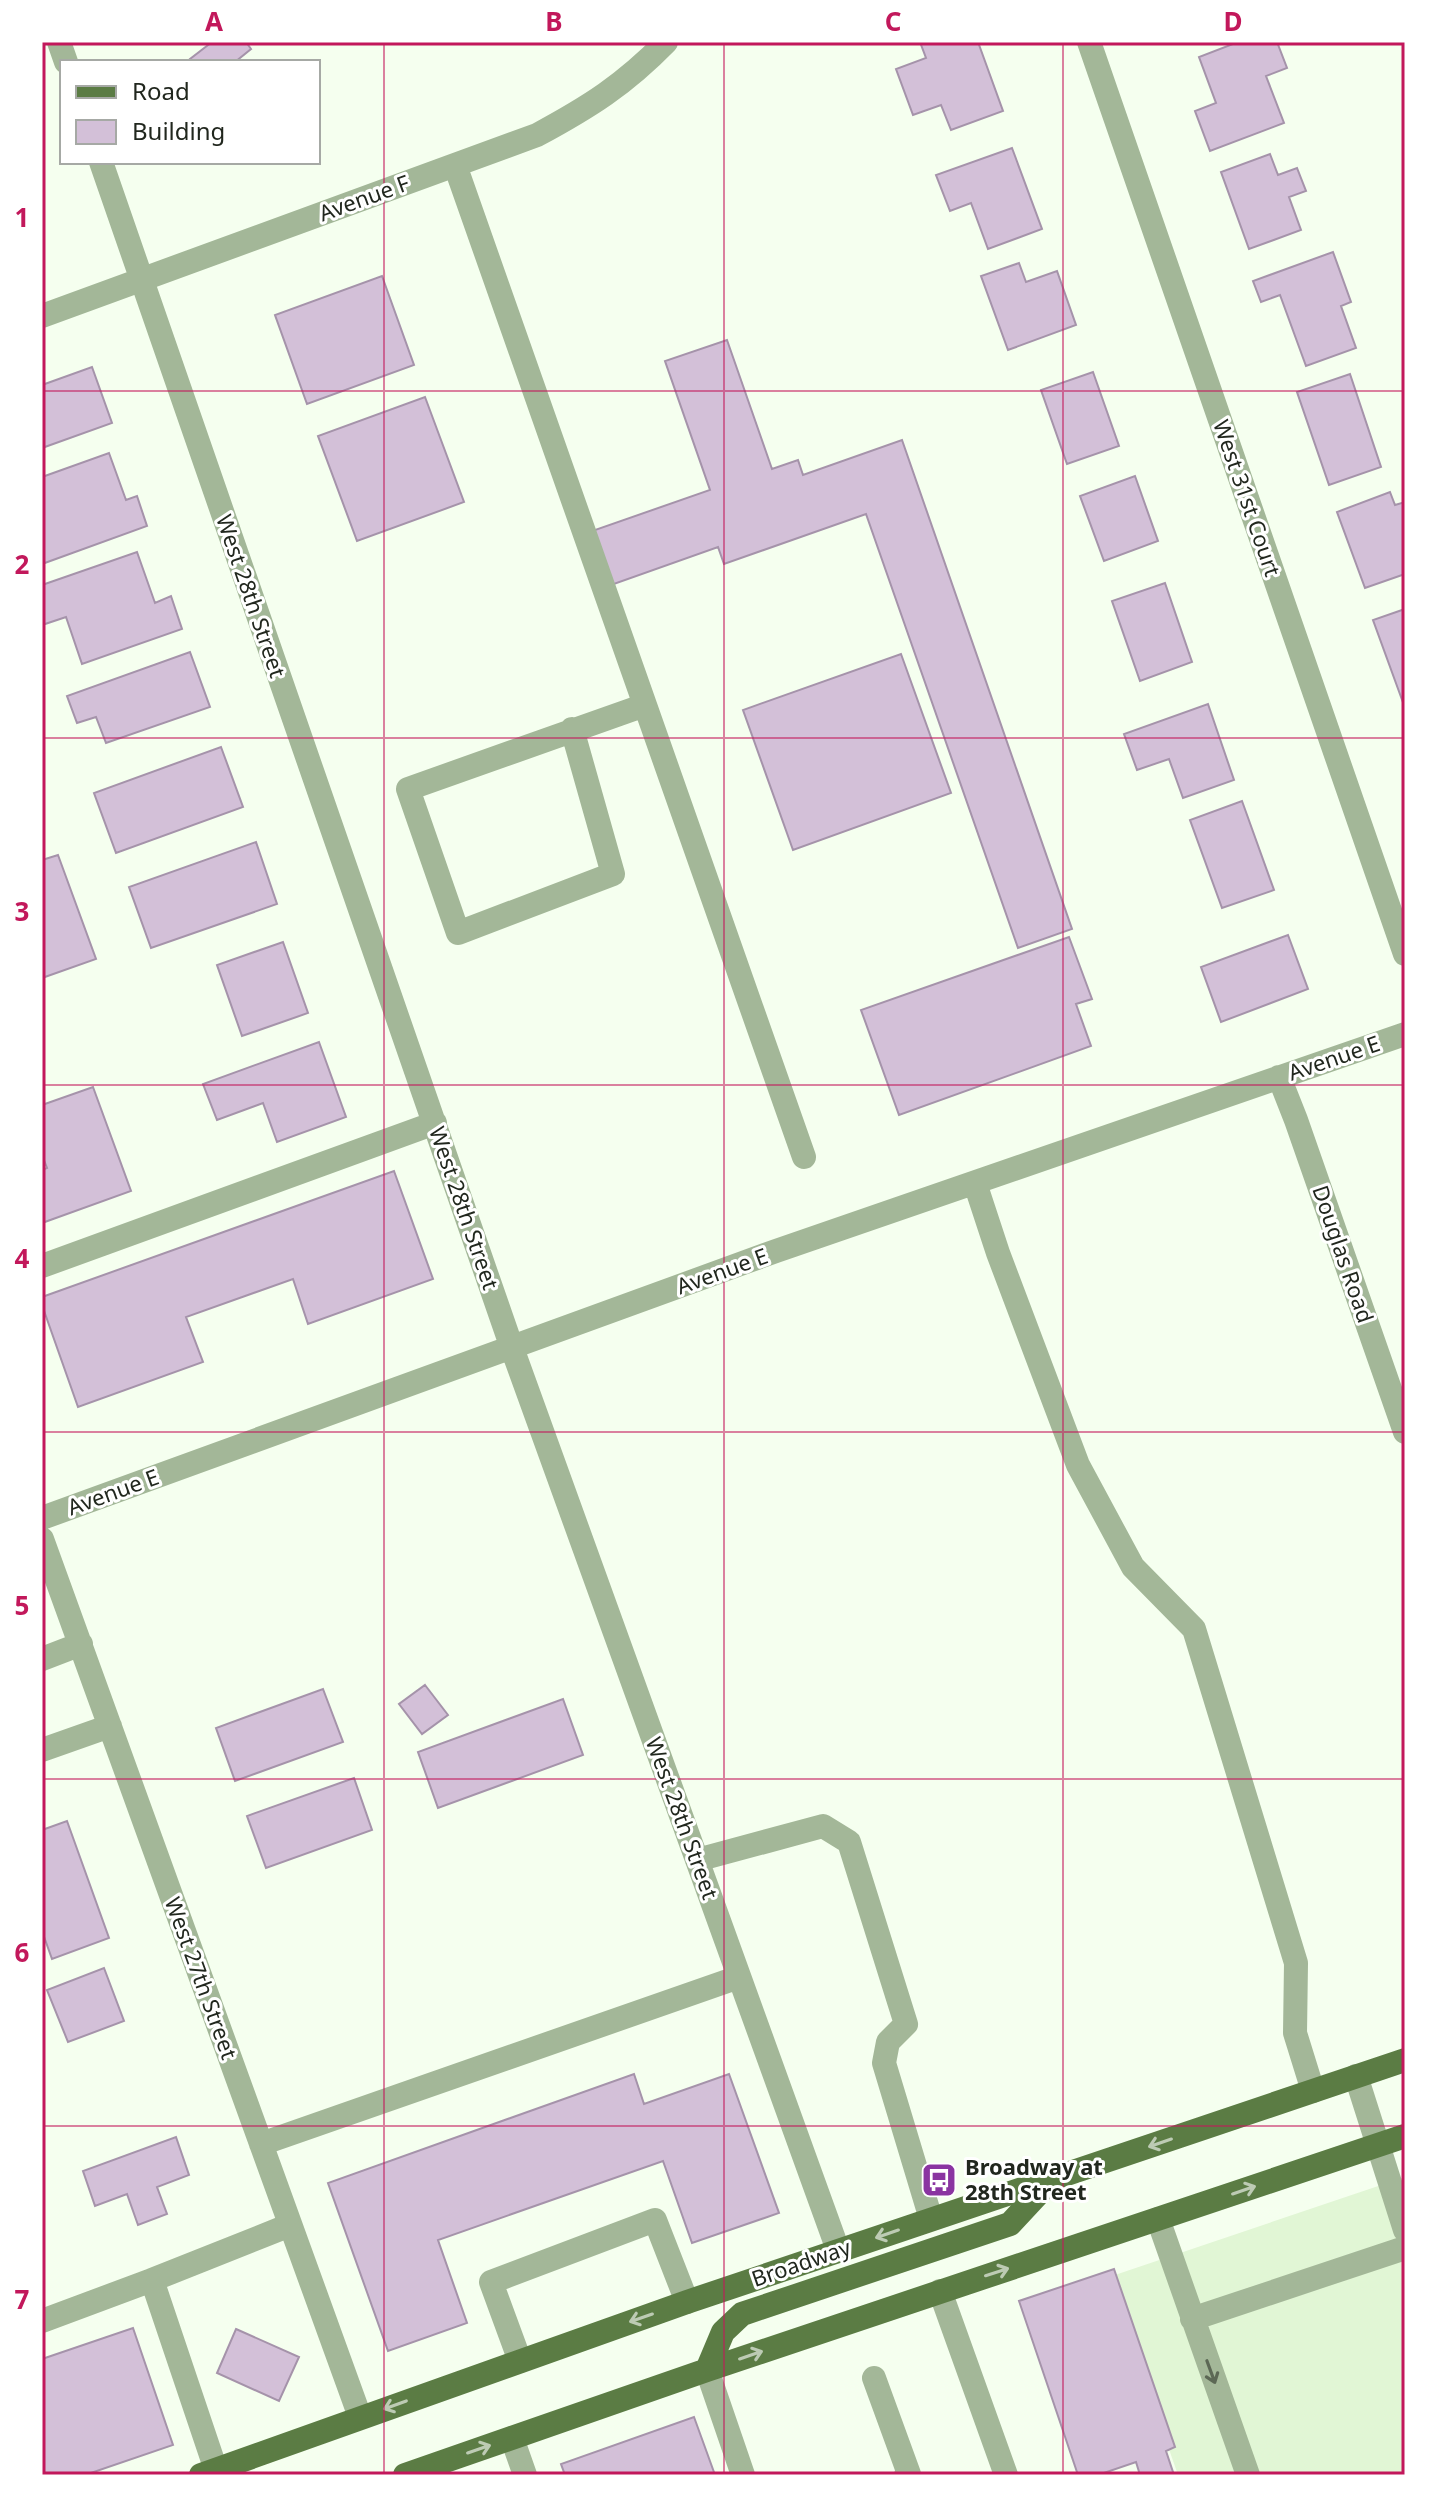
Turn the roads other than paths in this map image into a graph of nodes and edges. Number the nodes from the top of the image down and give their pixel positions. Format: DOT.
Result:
graph roads {
  1 [pos="666,42"];
  2 [pos="1089,42"];
  3 [pos="102,164"];
  4 [pos="455,165"];
  5 [pos="141,279"];
  6 [pos="42,316"];
  7 [pos="645,705"];
  8 [pos="572,729"];
  9 [pos="1405,954"];
  10 [pos="1405,1034"];
  11 [pos="1279,1077"];
  12 [pos="435,1123"];
  13 [pos="804,1157"];
  14 [pos="975,1183"];
  15 [pos="42,1266"];
  16 [pos="512,1348"];
  17 [pos="1405,1432"];
  18 [pos="42,1518"];
  19 [pos="42,1539"];
  20 [pos="81,1644"];
  21 [pos="42,1659"];
  22 [pos="110,1726"];
  23 [pos="42,1750"];
  24 [pos="697,1860"];
  25 [pos="739,1977"];
  26 [pos="1405,2060"];
  27 [pos="1356,2076"];
  28 [pos="1313,2091"];
  29 [pos="1405,2136"];
  30 [pos="261,2144"];
  31 [pos="1378,2145"];
  32 [pos="1052,2179"];
  33 [pos="931,2219"];
  34 [pos="1158,2219"];
  35 [pos="290,2225"];
  36 [pos="1405,2230"];
  37 [pos="1405,2248"];
  38 [pos="838,2250"];
  39 [pos="152,2280"];
  40 [pos="940,2291"];
  41 [pos="687,2302"];
  42 [pos="1192,2319"];
  43 [pos="42,2321"];
  44 [pos="520,2361"];
  45 [pos="707,2370"];
  46 [pos="874,2378"];
  47 [pos="360,2417"];
  48 [pos="512,2438"];
  49 [pos="209,2472"];
  50 [pos="405,2475"];
  51 [pos="525,2475"];
  52 [pos="743,2475"];
  53 [pos="906,2475"];
  54 [pos="1006,2475"];
  55 [pos="1248,2475"];
  1 -- 4 [label="street, Avenue F"];
  2 -- 9 [label="street, West 31st Court"];
  3 -- 5 [label="street, West 28th Street"];
  4 -- 5 [label="street, Avenue F"];
  4 -- 7 [label="street"];
  5 -- 6 [label="street, Avenue F"];
  5 -- 12 [label="street, West 28th Street"];
  7 -- 8 [label="street"];
  7 -- 13 [label="street"];
  8 -- 8 [label="street"];
  10 -- 11 [label="street, Avenue E"];
  11 -- 14 [label="street, Avenue E"];
  11 -- 17 [label="street, Douglas Road"];
  12 -- 15 [label="street"];
  12 -- 16 [label="street, West 28th Street"];
  14 -- 16 [label="street, Avenue E"];
  14 -- 28 [label="street"];
  16 -- 18 [label="street, Avenue E"];
  16 -- 24 [label="street, West 28th Street"];
  19 -- 20 [label="street, West 27th Street"];
  20 -- 21 [label="street"];
  20 -- 22 [label="street, West 27th Street"];
  22 -- 23 [label="street"];
  22 -- 30 [label="street, West 27th Street"];
  24 -- 25 [label="street, West 28th Street"];
  24 -- 33 [label="street"];
  25 -- 30 [label="street"];
  25 -- 38 [label="street, West 28th Street"];
  26 -- 27 [label="main road, Broadway"];
  27 -- 28 [label="main road, Broadway"];
  27 -- 31 [label="street"];
  28 -- 32 [label="main road, Broadway, one-way"];
  29 -- 31 [label="main road"];
  30 -- 35 [label="street, West 27th Street"];
  34 -- 31 [label="main road, one-way"];
  31 -- 36 [label="street"];
  32 -- 33 [label="main road, Broadway"];
  32 -- 45 [label="main road"];
  33 -- 38 [label="main road, Broadway, one-way"];
  40 -- 34 [label="main road, one-way"];
  34 -- 42 [label="street"];
  35 -- 39 [label="street"];
  35 -- 47 [label="street, West 27th Street"];
  37 -- 42 [label="street"];
  38 -- 41 [label="main road, Broadway"];
  39 -- 43 [label="street"];
  39 -- 49 [label="street"];
  45 -- 40 [label="main road, one-way"];
  40 -- 54 [label="street"];
  41 -- 44 [label="main road, Broadway, one-way"];
  41 -- 44 [label="street"];
  42 -- 55 [label="street, one-way"];
  44 -- 47 [label="main road, Broadway, one-way"];
  45 -- 48 [label="main road"];
  45 -- 52 [label="street"];
  46 -- 53 [label="street"];
  47 -- 49 [label="main road, Broadway"];
  50 -- 48 [label="main road, one-way"];
  48 -- 51 [label="street"];
}
